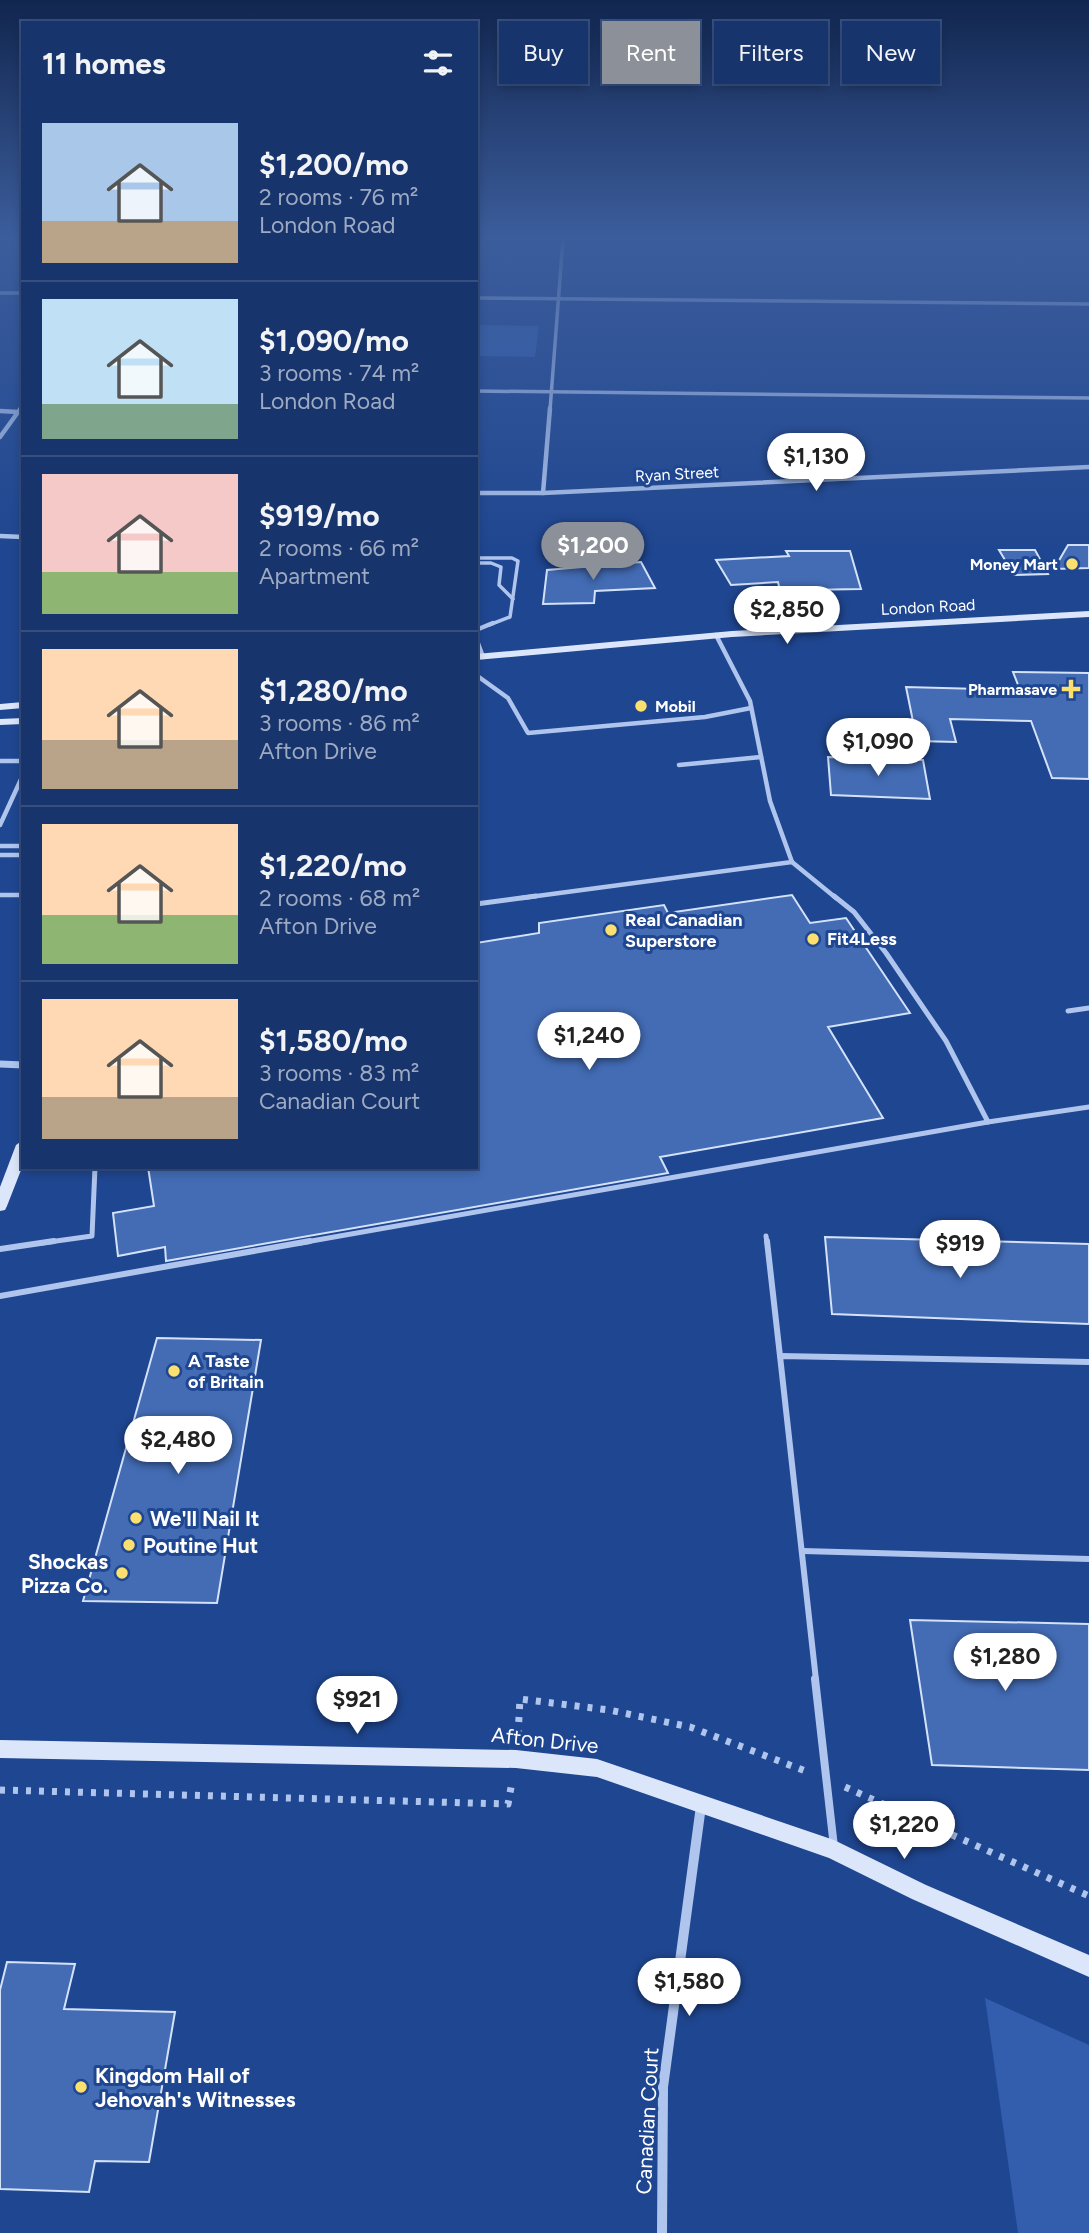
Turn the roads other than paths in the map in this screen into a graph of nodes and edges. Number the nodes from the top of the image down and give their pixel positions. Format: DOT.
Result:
graph roads {
  1 [pos="556,343"];
  2 [pos="478,391"];
  3 [pos="551,392"];
  4 [pos="1089,398"];
  5 [pos="21,408"];
  6 [pos="0,411"];
  7 [pos="18,412"];
  8 [pos="0,437"];
  9 [pos="1089,467"];
  10 [pos="478,493"];
  11 [pos="543,493"];
  12 [pos="0,536"];
  13 [pos="21,537"];
  14 [pos="478,558"];
  15 [pos="478,563"];
  16 [pos="513,598"];
  17 [pos="1089,614"];
  18 [pos="478,629"];
  19 [pos="716,635"];
  20 [pos="479,657"];
  21 [pos="478,676"];
  22 [pos="21,705"];
  23 [pos="0,707"];
  24 [pos="518,708"];
  25 [pos="751,708"];
  26 [pos="21,721"];
  27 [pos="0,722"];
  28 [pos="761,757"];
  29 [pos="0,761"];
  30 [pos="21,761"];
  31 [pos="679,765"];
  32 [pos="21,779"];
  33 [pos="0,825"];
  34 [pos="0,846"];
  35 [pos="21,846"];
  36 [pos="0,855"];
  37 [pos="21,855"];
  38 [pos="792,862"];
  39 [pos="0,895"];
  40 [pos="21,895"];
  41 [pos="478,904"];
  42 [pos="1089,1009"];
  43 [pos="1068,1011"];
  44 [pos="0,1064"];
  45 [pos="21,1065"];
  46 [pos="1089,1107"];
  47 [pos="988,1122"];
  48 [pos="21,1149"];
  49 [pos="95,1169"];
  50 [pos="0,1206"];
  51 [pos="766,1236"];
  52 [pos="0,1250"];
  53 [pos="0,1296"];
  54 [pos="780,1356"];
  55 [pos="1089,1362"];
  56 [pos="803,1551"];
  57 [pos="1089,1559"];
  58 [pos="0,1749"];
  59 [pos="702,1803"];
  60 [pos="834,1850"];
  61 [pos="1089,1966"];
  62 [pos="662,2233"];
  1 -- 3 [label="street"];
  2 -- 3 [label="street"];
  3 -- 4 [label="street"];
  3 -- 11 [label="street"];
  5 -- 7 [label="street"];
  6 -- 7 [label="street"];
  7 -- 8 [label="street"];
  9 -- 11 [label="street, Ryan Street"];
  10 -- 11 [label="street, Ryan Street"];
  12 -- 13 [label="street"];
  14 -- 16 [label="lane"];
  15 -- 16 [label="lane"];
  16 -- 18 [label="lane"];
  17 -- 19 [label="main road, London Road"];
  19 -- 20 [label="main road, London Road"];
  19 -- 25 [label="lane"];
  21 -- 24 [label="lane"];
  22 -- 23 [label="main road"];
  24 -- 25 [label="lane"];
  25 -- 28 [label="lane"];
  26 -- 27 [label="main road"];
  28 -- 31 [label="lane"];
  28 -- 38 [label="lane"];
  29 -- 30 [label="lane"];
  32 -- 33 [label="lane"];
  34 -- 35 [label="lane"];
  36 -- 37 [label="lane"];
  38 -- 41 [label="lane"];
  38 -- 47 [label="lane"];
  39 -- 40 [label="lane"];
  42 -- 43 [label="lane"];
  44 -- 45 [label="street"];
  46 -- 47 [label="lane"];
  47 -- 53 [label="lane"];
  48 -- 50 [label="main road"];
  49 -- 52 [label="lane"];
  51 -- 54 [label="lane"];
  54 -- 55 [label="lane"];
  54 -- 56 [label="lane"];
  56 -- 57 [label="lane"];
  56 -- 60 [label="lane"];
  58 -- 59 [label="main road, Afton Drive"];
  59 -- 60 [label="main road, Afton Drive"];
  59 -- 62 [label="street, Canadian Court"];
  60 -- 61 [label="main road, Afton Drive"];
}
